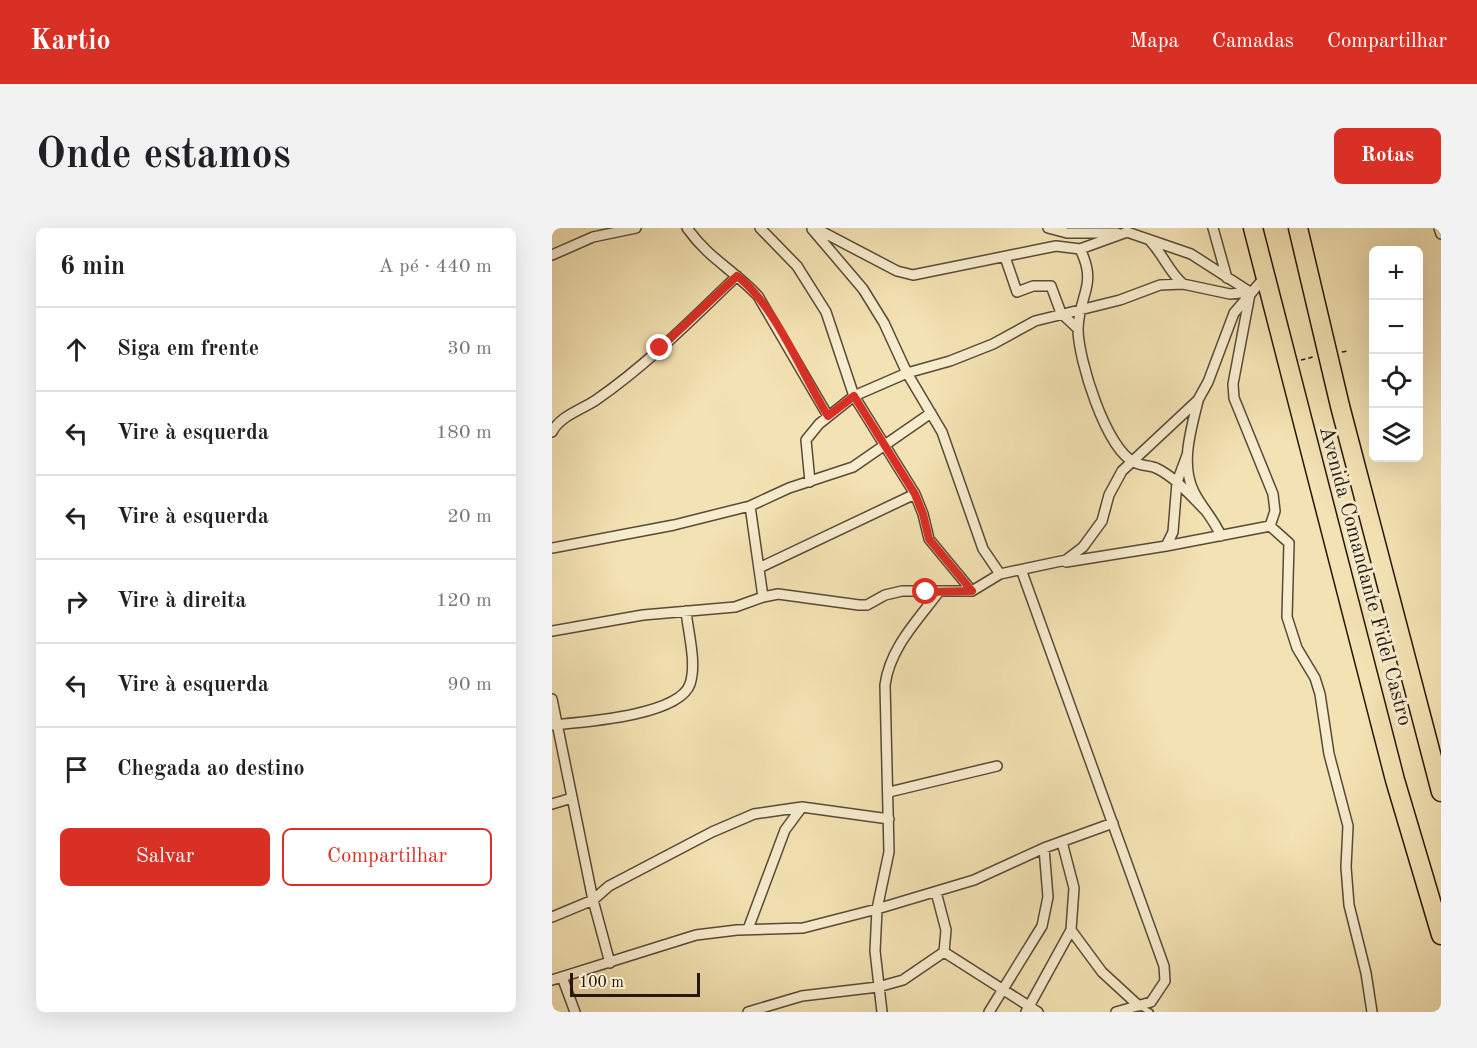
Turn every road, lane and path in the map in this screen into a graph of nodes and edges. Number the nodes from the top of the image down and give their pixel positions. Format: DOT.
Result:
graph roads {
  1 [pos="636,228"];
  2 [pos="687,228"];
  3 [pos="760,228"];
  4 [pos="813,228"];
  5 [pos="1048,228"];
  6 [pos="1213,228"];
  7 [pos="1253,228"];
  8 [pos="1298,228"];
  9 [pos="1439,228"];
  10 [pos="1127,232"];
  11 [pos="1441,233"];
  12 [pos="1147,239"];
  13 [pos="1080,249"];
  14 [pos="552,255"];
  15 [pos="1005,257"];
  16 [pos="737,276"];
  17 [pos="1265,276"];
  18 [pos="1227,278"];
  19 [pos="1183,284"];
  20 [pos="1250,292"];
  21 [pos="1080,310"];
  22 [pos="1061,313"];
  23 [pos="1078,329"];
  24 [pos="1348,351"];
  25 [pos="1337,353"];
  26 [pos="1316,357"];
  27 [pos="1294,361"];
  28 [pos="907,373"];
  29 [pos="854,396"];
  30 [pos="1198,400"];
  31 [pos="932,413"];
  32 [pos="828,416"];
  33 [pos="552,432"];
  34 [pos="884,446"];
  35 [pos="1187,455"];
  36 [pos="1132,462"];
  37 [pos="810,482"];
  38 [pos="1177,482"];
  39 [pos="915,494"];
  40 [pos="750,506"];
  41 [pos="1205,510"];
  42 [pos="1270,526"];
  43 [pos="1221,536"];
  44 [pos="1166,546"];
  45 [pos="552,548"];
  46 [pos="1034,567"];
  47 [pos="759,568"];
  48 [pos="1022,572"];
  49 [pos="1000,574"];
  50 [pos="972,591"];
  51 [pos="938,592"];
  52 [pos="763,597"];
  53 [pos="686,611"];
  54 [pos="552,631"];
  55 [pos="552,699"];
  56 [pos="555,725"];
  57 [pos="997,766"];
  58 [pos="889,792"];
  59 [pos="1441,792"];
  60 [pos="572,798"];
  61 [pos="552,804"];
  62 [pos="802,807"];
  63 [pos="889,819"];
  64 [pos="1113,823"];
  65 [pos="1062,842"];
  66 [pos="1044,848"];
  67 [pos="936,892"];
  68 [pos="593,900"];
  69 [pos="877,909"];
  70 [pos="552,917"];
  71 [pos="748,929"];
  72 [pos="1071,930"];
  73 [pos="1441,935"];
  74 [pos="944,952"];
  75 [pos="610,963"];
  76 [pos="562,977"];
  77 [pos="552,980"];
  78 [pos="878,987"];
  79 [pos="1002,987"];
  80 [pos="1370,1007"];
  81 [pos="1028,1009"];
  82 [pos="1139,1009"];
  83 [pos="575,1012"];
  84 [pos="748,1012"];
  85 [pos="882,1012"];
  86 [pos="989,1012"];
  87 [pos="1038,1012"];
  88 [pos="1116,1012"];
  89 [pos="1150,1012"];
  90 [pos="1364,1012"];
  1 -- 14 [label="street"];
  2 -- 16 [label="street"];
  3 -- 29 [label="street"];
  4 -- 15 [label="street"];
  4 -- 28 [label="street"];
  5 -- 10 [label="street"];
  6 -- 18 [label="street"];
  7 -- 17 [label="highway, Avenida Comandante Fidel Castro"];
  8 -- 59 [label="highway, Avenida Comandante Fidel Castro"];
  9 -- 11 [label="street"];
  10 -- 12 [label="street"];
  10 -- 13 [label="street"];
  12 -- 18 [label="street"];
  12 -- 19 [label="street"];
  13 -- 15 [label="street"];
  13 -- 21 [label="street"];
  15 -- 22 [label="street"];
  16 -- 32 [label="street"];
  16 -- 33 [label="street"];
  17 -- 20 [label="street"];
  17 -- 73 [label="highway, Avenida Comandante Fidel Castro"];
  18 -- 20 [label="street"];
  19 -- 20 [label="street"];
  19 -- 21 [label="street"];
  20 -- 30 [label="street"];
  20 -- 42 [label="street"];
  21 -- 22 [label="street"];
  21 -- 23 [label="street"];
  22 -- 23 [label="street"];
  22 -- 28 [label="street"];
  23 -- 36 [label="street"];
  24 -- 25 [label="path"];
  26 -- 27 [label="path"];
  28 -- 29 [label="street"];
  28 -- 31 [label="street"];
  29 -- 32 [label="street"];
  29 -- 34 [label="street"];
  30 -- 35 [label="street"];
  30 -- 36 [label="street"];
  31 -- 34 [label="street"];
  31 -- 49 [label="street"];
  32 -- 37 [label="street"];
  34 -- 37 [label="street"];
  34 -- 39 [label="street"];
  35 -- 38 [label="street"];
  35 -- 41 [label="street"];
  36 -- 38 [label="street"];
  36 -- 46 [label="street"];
  37 -- 40 [label="street"];
  38 -- 41 [label="street"];
  38 -- 44 [label="street"];
  39 -- 47 [label="street"];
  39 -- 50 [label="street"];
  40 -- 45 [label="street"];
  40 -- 47 [label="street"];
  41 -- 43 [label="street"];
  42 -- 43 [label="street"];
  42 -- 80 [label="street"];
  43 -- 44 [label="street"];
  44 -- 46 [label="street"];
  46 -- 48 [label="street"];
  47 -- 52 [label="street"];
  48 -- 49 [label="street"];
  48 -- 64 [label="street"];
  49 -- 50 [label="street"];
  50 -- 51 [label="street"];
  51 -- 52 [label="street"];
  51 -- 58 [label="street"];
  52 -- 53 [label="street"];
  53 -- 54 [label="street"];
  53 -- 56 [label="street"];
  55 -- 56 [label="street"];
  56 -- 60 [label="street"];
  57 -- 58 [label="street"];
  58 -- 63 [label="street"];
  60 -- 61 [label="street"];
  60 -- 68 [label="street"];
  62 -- 63 [label="street"];
  62 -- 68 [label="street"];
  62 -- 71 [label="street"];
  63 -- 69 [label="street"];
  64 -- 65 [label="street"];
  64 -- 82 [label="street"];
  65 -- 66 [label="street"];
  65 -- 72 [label="street"];
  66 -- 67 [label="street"];
  66 -- 79 [label="street"];
  67 -- 69 [label="street"];
  67 -- 74 [label="street"];
  68 -- 70 [label="street"];
  68 -- 75 [label="street"];
  69 -- 71 [label="street"];
  69 -- 78 [label="street"];
  71 -- 75 [label="street"];
  72 -- 81 [label="street"];
  72 -- 82 [label="street"];
  74 -- 78 [label="street"];
  74 -- 79 [label="street"];
  75 -- 76 [label="street"];
  76 -- 77 [label="street"];
  76 -- 83 [label="street"];
  78 -- 84 [label="street"];
  78 -- 85 [label="street"];
  79 -- 81 [label="street"];
  79 -- 86 [label="street"];
  80 -- 90 [label="street"];
  81 -- 87 [label="street"];
  82 -- 88 [label="street"];
  82 -- 89 [label="lane"];
}
